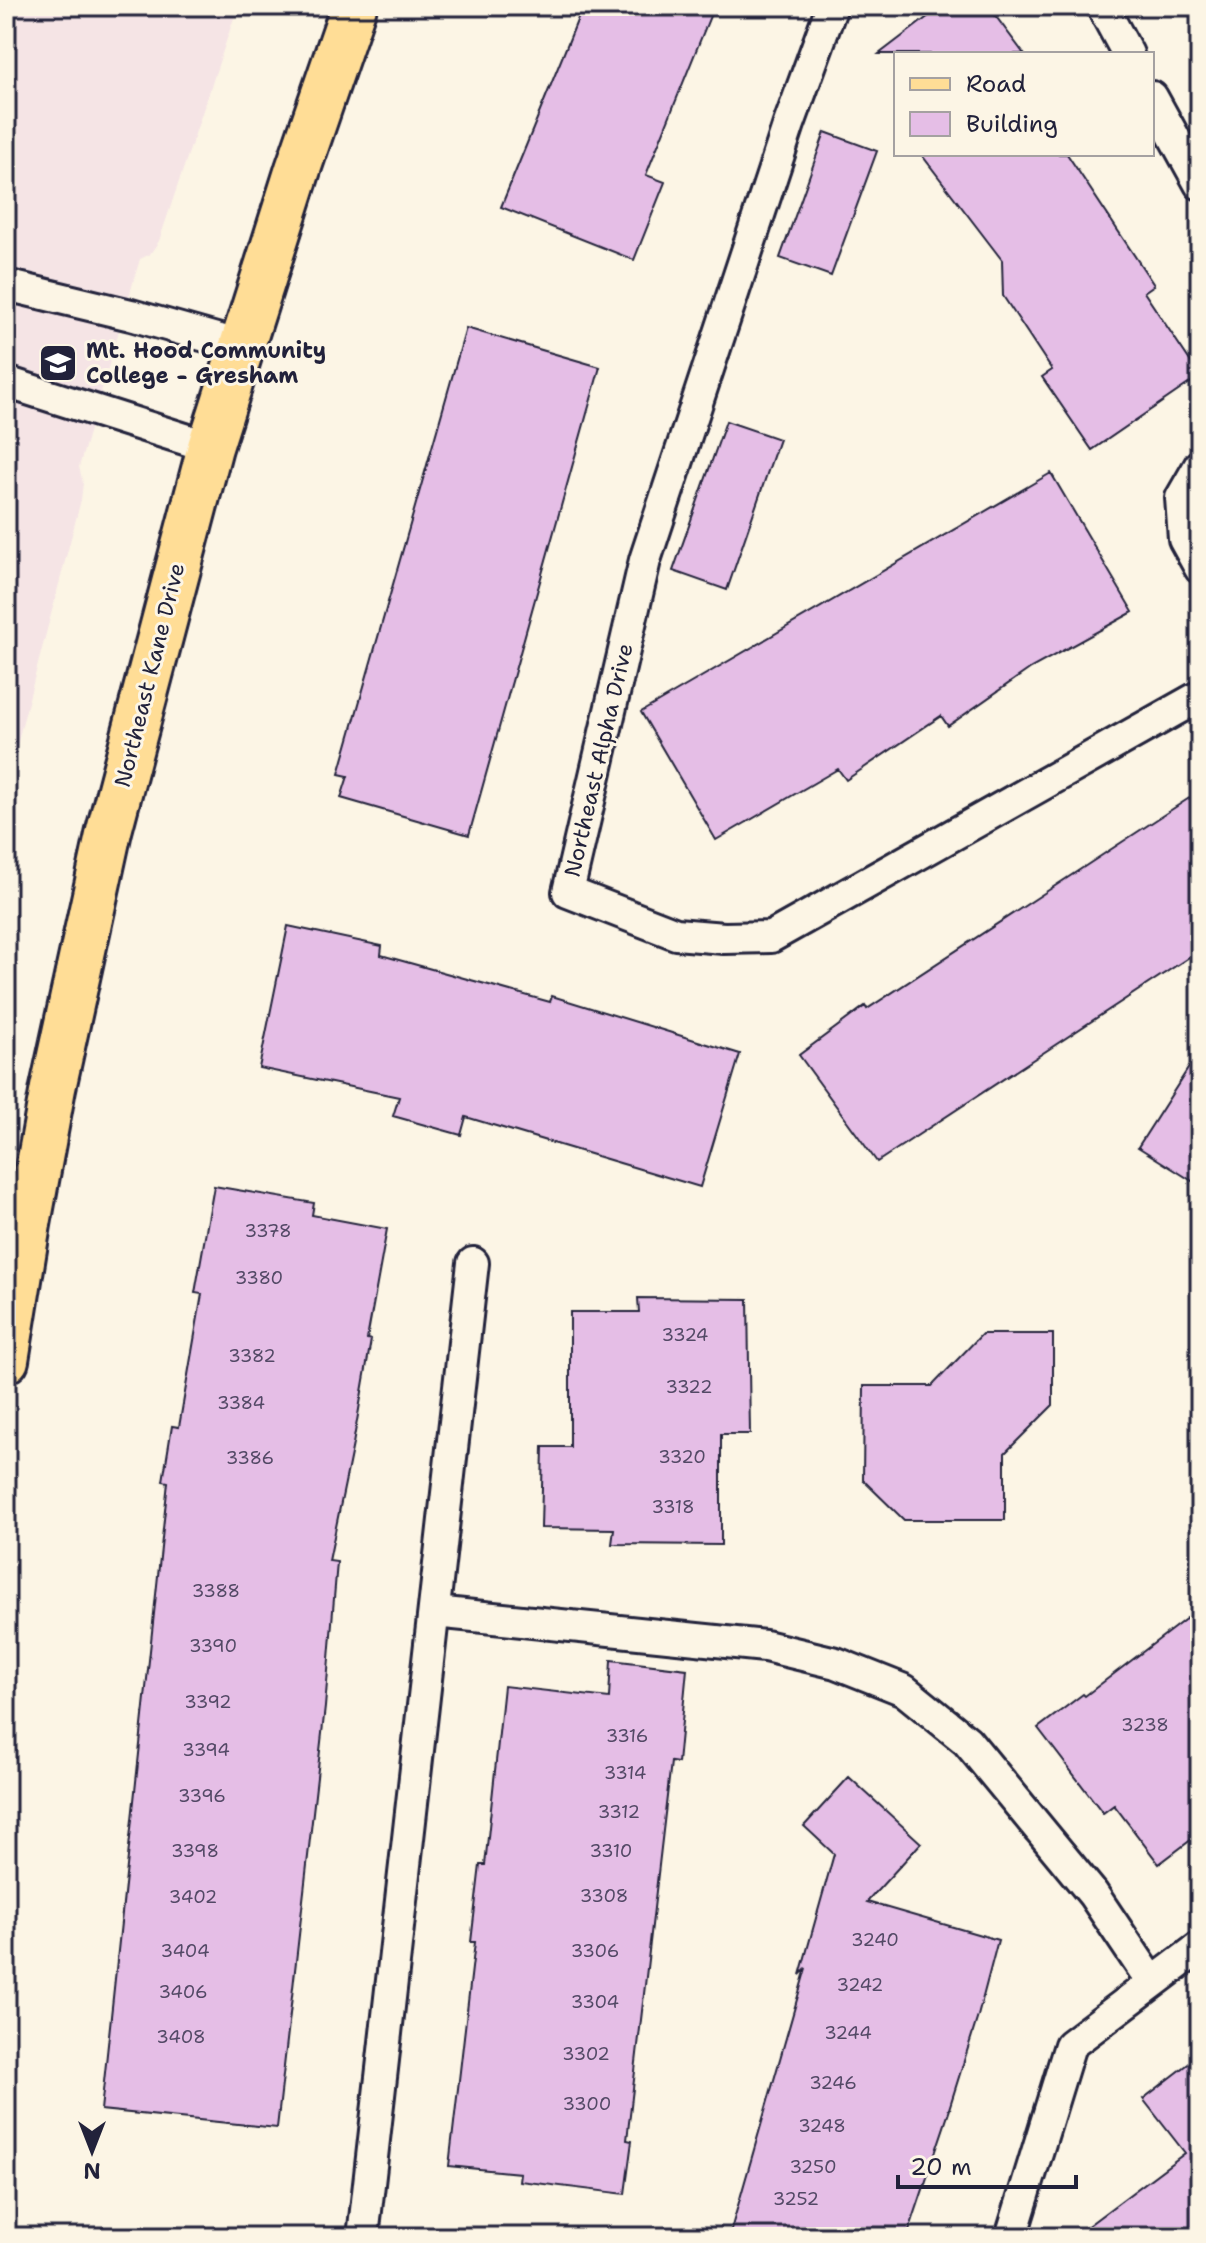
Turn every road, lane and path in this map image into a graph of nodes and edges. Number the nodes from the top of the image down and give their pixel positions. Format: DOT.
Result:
graph roads {
  1 [pos="354,6"];
  2 [pos="832,6"];
  3 [pos="1102,6"];
  4 [pos="1127,52"];
  5 [pos="1154,101"];
  6 [pos="1200,184"];
  7 [pos="6,285"];
  8 [pos="241,346"];
  9 [pos="6,382"];
  10 [pos="210,447"];
  11 [pos="1200,465"];
  12 [pos="1200,568"];
  13 [pos="1200,696"];
  14 [pos="473,1263"];
  15 [pos="6,1360"];
  16 [pos="435,1612"];
  17 [pos="1200,1947"];
  18 [pos="1152,1982"];
  19 [pos="363,2237"];
  20 [pos="1011,2237"];
  1 -- 8 [label="main road, Northeast Kane Drive"];
  2 -- 13 [label="lane, Northeast Alpha Drive"];
  3 -- 4 [label="lane"];
  5 -- 6 [label="lane"];
  7 -- 8 [label="lane"];
  8 -- 10 [label="main road, Northeast Kane Drive"];
  9 -- 10 [label="lane"];
  10 -- 15 [label="main road, Northeast Kane Drive"];
  11 -- 12 [label="lane"];
  14 -- 16 [label="lane"];
  16 -- 18 [label="lane"];
  16 -- 19 [label="lane"];
  17 -- 18 [label="lane"];
  18 -- 20 [label="lane"];
}
